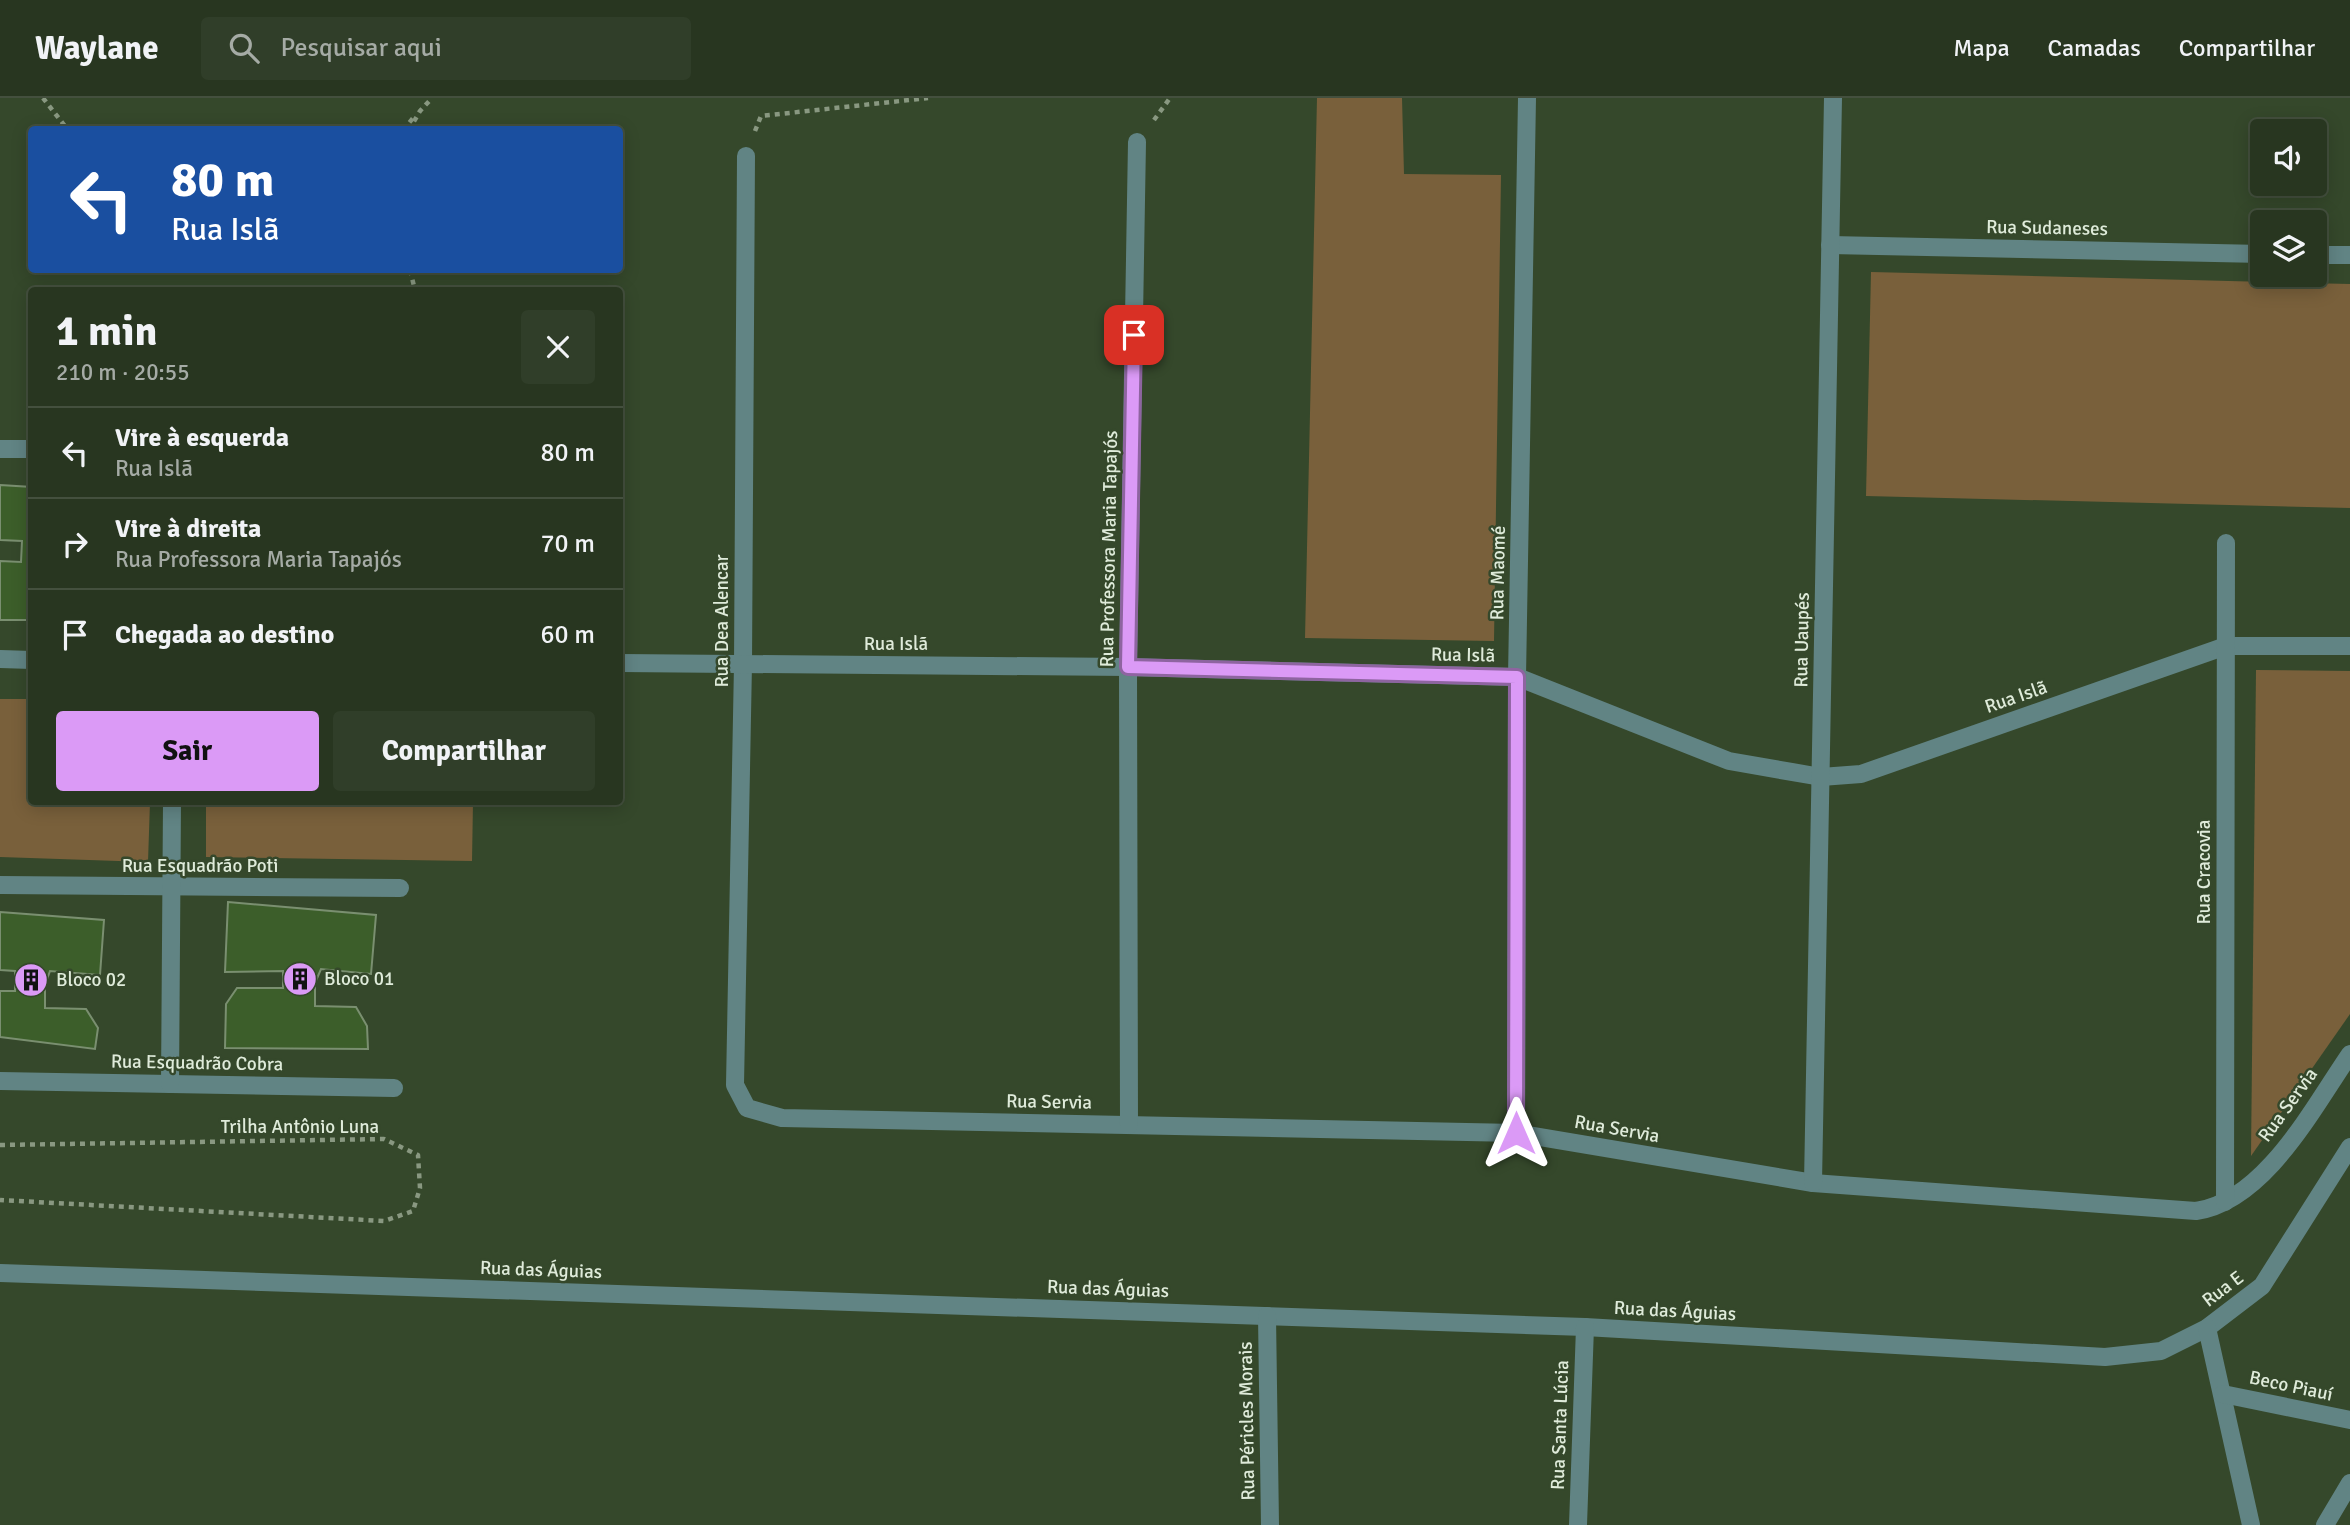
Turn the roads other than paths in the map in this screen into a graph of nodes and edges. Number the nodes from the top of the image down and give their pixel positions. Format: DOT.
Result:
graph roads {
  1 [pos="1527,98"];
  2 [pos="1833,98"];
  3 [pos="1137,142"];
  4 [pos="746,156"];
  5 [pos="1830,245"];
  6 [pos="2250,254"];
  7 [pos="2327,255"];
  8 [pos="2350,255"];
  9 [pos="0,449"];
  10 [pos="28,449"];
  11 [pos="2226,542"];
  12 [pos="2226,646"];
  13 [pos="2350,646"];
  14 [pos="0,659"];
  15 [pos="28,660"];
  16 [pos="623,663"];
  17 [pos="743,664"];
  18 [pos="1128,667"];
  19 [pos="1517,677"];
  20 [pos="1821,777"];
  21 [pos="172,805"];
  22 [pos="0,885"];
  23 [pos="171,887"];
  24 [pos="400,888"];
  25 [pos="2350,1054"];
  26 [pos="0,1081"];
  27 [pos="170,1084"];
  28 [pos="735,1085"];
  29 [pos="394,1088"];
  30 [pos="1129,1125"];
  31 [pos="1516,1133"];
  32 [pos="2350,1147"];
  33 [pos="1813,1183"];
  34 [pos="2225,1202"];
  35 [pos="0,1273"];
  36 [pos="1267,1316"];
  37 [pos="1585,1327"];
  38 [pos="2207,1328"];
  39 [pos="2223,1394"];
  40 [pos="2350,1420"];
  41 [pos="2350,1483"];
  42 [pos="1270,1525"];
  43 [pos="1578,1525"];
  44 [pos="2251,1525"];
  45 [pos="2325,1525"];
  1 -- 19 [label="street, Rua Maomé"];
  2 -- 5 [label="street, Rua Uaupés"];
  3 -- 18 [label="street, Rua Professora Maria Tapajós"];
  4 -- 17 [label="street, Rua Dea Alencar"];
  5 -- 6 [label="street, Rua Sudaneses"];
  5 -- 20 [label="street, Rua Uaupés"];
  7 -- 8 [label="street"];
  9 -- 10 [label="street"];
  11 -- 12 [label="street, Rua Cracovia"];
  12 -- 13 [label="street, Rua Islã"];
  12 -- 20 [label="street, Rua Islã"];
  12 -- 34 [label="street, Rua Cracovia"];
  14 -- 15 [label="street"];
  16 -- 17 [label="street, Rua Islã"];
  17 -- 18 [label="street, Rua Islã"];
  17 -- 28 [label="street, Rua Dea Alencar"];
  18 -- 19 [label="street, Rua Islã"];
  18 -- 30 [label="street, Rua Professora Maria Tapajós"];
  19 -- 20 [label="street, Rua Islã"];
  19 -- 31 [label="street, Rua Maomé"];
  20 -- 33 [label="street, Rua Uaupés"];
  21 -- 23 [label="street"];
  22 -- 23 [label="street, Rua Esquadrão Poti"];
  23 -- 24 [label="street, Rua Esquadrão Poti"];
  23 -- 27 [label="street"];
  25 -- 34 [label="street, Rua Servia"];
  26 -- 27 [label="street, Rua Esquadrão Cobra"];
  27 -- 29 [label="street, Rua Esquadrão Cobra"];
  28 -- 30 [label="street, Rua Servia"];
  30 -- 31 [label="street, Rua Servia"];
  31 -- 33 [label="street, Rua Servia"];
  32 -- 38 [label="street, Rua E"];
  33 -- 34 [label="street, Rua Servia"];
  35 -- 36 [label="street, Rua das Águias"];
  36 -- 37 [label="street, Rua das Águias"];
  36 -- 42 [label="street, Rua Péricles Morais"];
  37 -- 38 [label="street, Rua das Águias"];
  37 -- 43 [label="street, Rua Santa Lúcia"];
  38 -- 39 [label="street, Rua E"];
  39 -- 40 [label="street, Beco Piauí"];
  39 -- 44 [label="street, Rua E"];
  41 -- 45 [label="street"];
}
